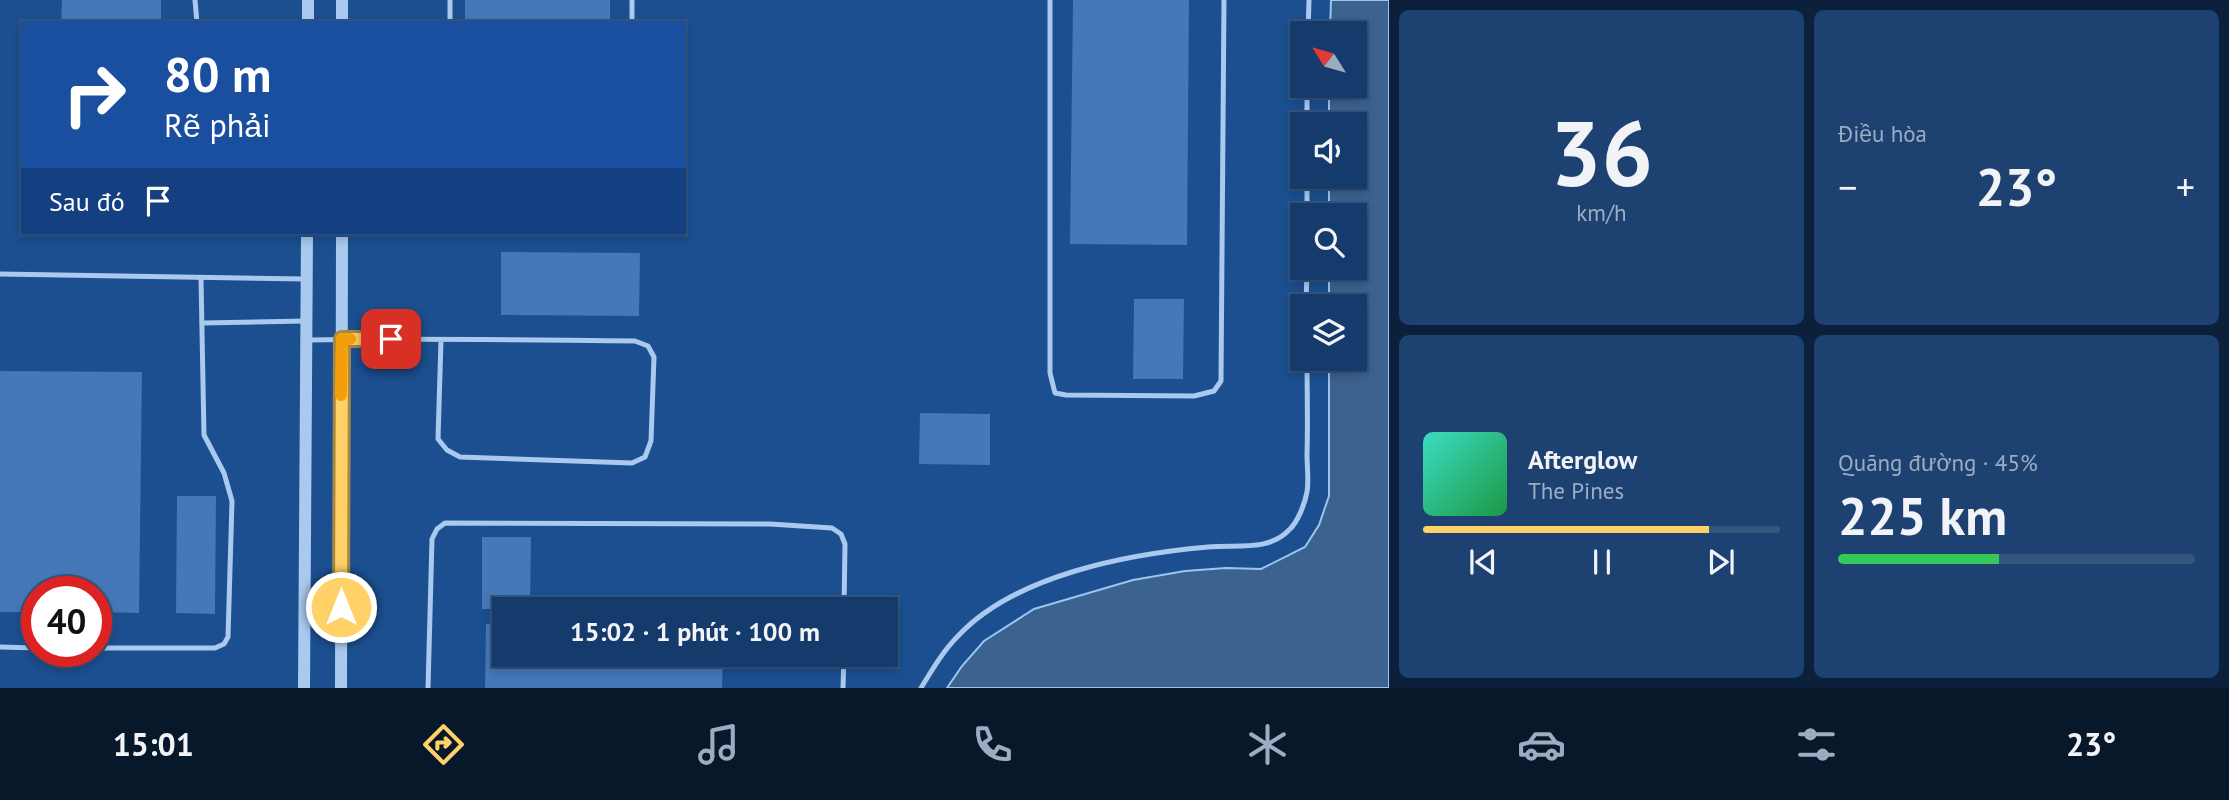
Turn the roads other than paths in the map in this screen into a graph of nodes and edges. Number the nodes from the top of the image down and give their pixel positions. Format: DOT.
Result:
graph roads {
  1 [pos="195,0"];
  2 [pos="309,0"];
  3 [pos="342,0"];
  4 [pos="450,0"];
  5 [pos="632,0"];
  6 [pos="1050,0"];
  7 [pos="1224,0"];
  8 [pos="1309,0"];
  9 [pos="197,21"];
  10 [pos="308,21"];
  11 [pos="342,21"];
  12 [pos="450,21"];
  13 [pos="632,21"];
  14 [pos="1308,21"];
  15 [pos="307,235"];
  16 [pos="342,235"];
  17 [pos="0,274"];
  18 [pos="201,279"];
  19 [pos="305,279"];
  20 [pos="306,321"];
  21 [pos="202,323"];
  22 [pos="342,339"];
  23 [pos="306,340"];
  24 [pos="441,340"];
  25 [pos="1307,371"];
  26 [pos="844,597"];
  27 [pos="0,647"];
  28 [pos="21,648"];
  29 [pos="112,648"];
  30 [pos="844,667"];
  31 [pos="304,688"];
  32 [pos="341,688"];
  33 [pos="428,688"];
  34 [pos="843,688"];
  35 [pos="921,688"];
  1 -- 9 [label="lane"];
  2 -- 10 [label="street"];
  3 -- 11 [label="street"];
  4 -- 12 [label="lane"];
  5 -- 13 [label="lane"];
  6 -- 7 [label="lane"];
  8 -- 14 [label="lane"];
  15 -- 19 [label="street"];
  16 -- 22 [label="street"];
  17 -- 18 [label="lane"];
  18 -- 19 [label="lane"];
  18 -- 21 [label="lane"];
  19 -- 20 [label="street"];
  20 -- 21 [label="lane"];
  20 -- 23 [label="street"];
  21 -- 29 [label="lane"];
  22 -- 23 [label="lane"];
  22 -- 24 [label="lane"];
  22 -- 32 [label="street"];
  23 -- 31 [label="street"];
  24 -- 24 [label="lane"];
  25 -- 35 [label="lane"];
  26 -- 33 [label="lane"];
  27 -- 28 [label="lane"];
  30 -- 34 [label="lane"];
}
